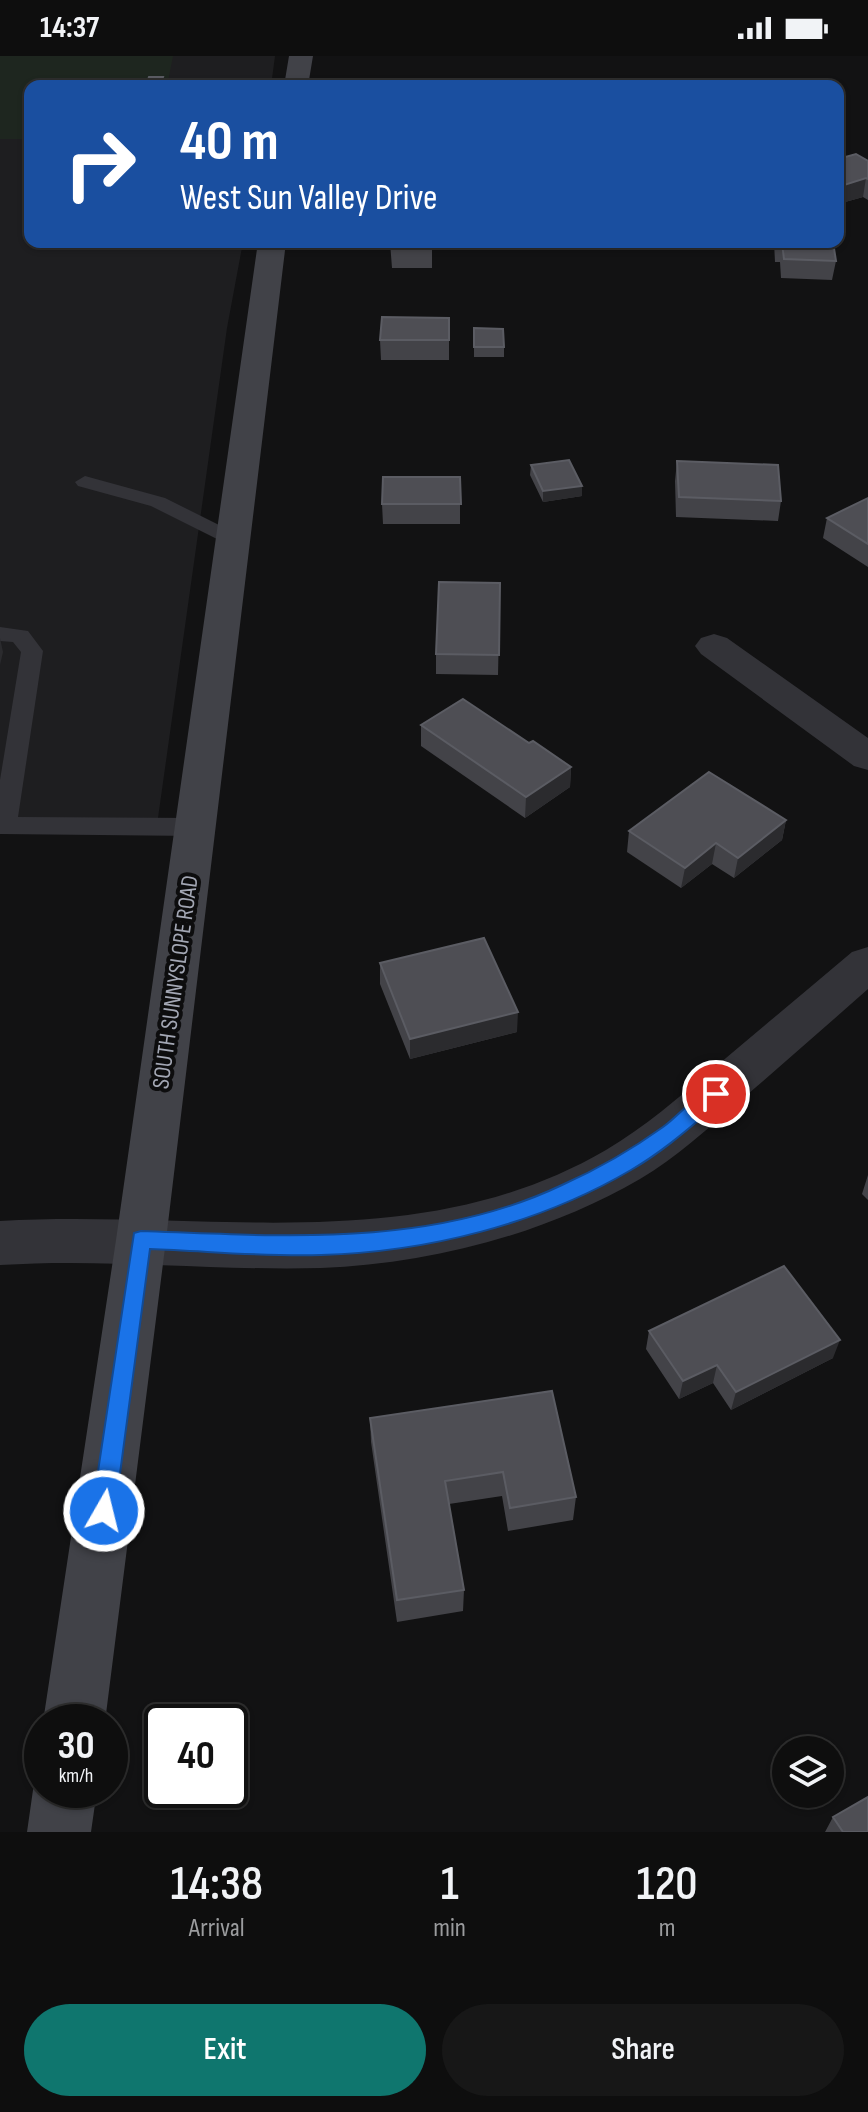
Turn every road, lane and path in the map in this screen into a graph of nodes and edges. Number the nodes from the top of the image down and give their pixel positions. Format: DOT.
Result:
graph roads {
  1 [pos="301,56"];
  2 [pos="297,80"];
  3 [pos="271,248"];
  4 [pos="85,482"];
  5 [pos="234,540"];
  6 [pos="0,634"];
  7 [pos="714,646"];
  8 [pos="868,757"];
  9 [pos="3,825"];
  10 [pos="196,827"];
  11 [pos="868,964"];
  12 [pos="141,1240"];
  13 [pos="0,1243"];
  14 [pos="77,1704"];
  15 [pos="62,1808"];
  16 [pos="59,1832"];
  1 -- 2 [label="street"];
  3 -- 5 [label="street, SOUTH SUNNYSLOPE ROAD"];
  4 -- 5 [label="lane"];
  5 -- 10 [label="street, SOUTH SUNNYSLOPE ROAD"];
  6 -- 9 [label="lane"];
  7 -- 8 [label="street"];
  9 -- 10 [label="lane"];
  10 -- 12 [label="street, SOUTH SUNNYSLOPE ROAD"];
  11 -- 12 [label="street"];
  12 -- 13 [label="street"];
  12 -- 14 [label="street, SOUTH SUNNYSLOPE ROAD"];
  15 -- 16 [label="street"];
}
